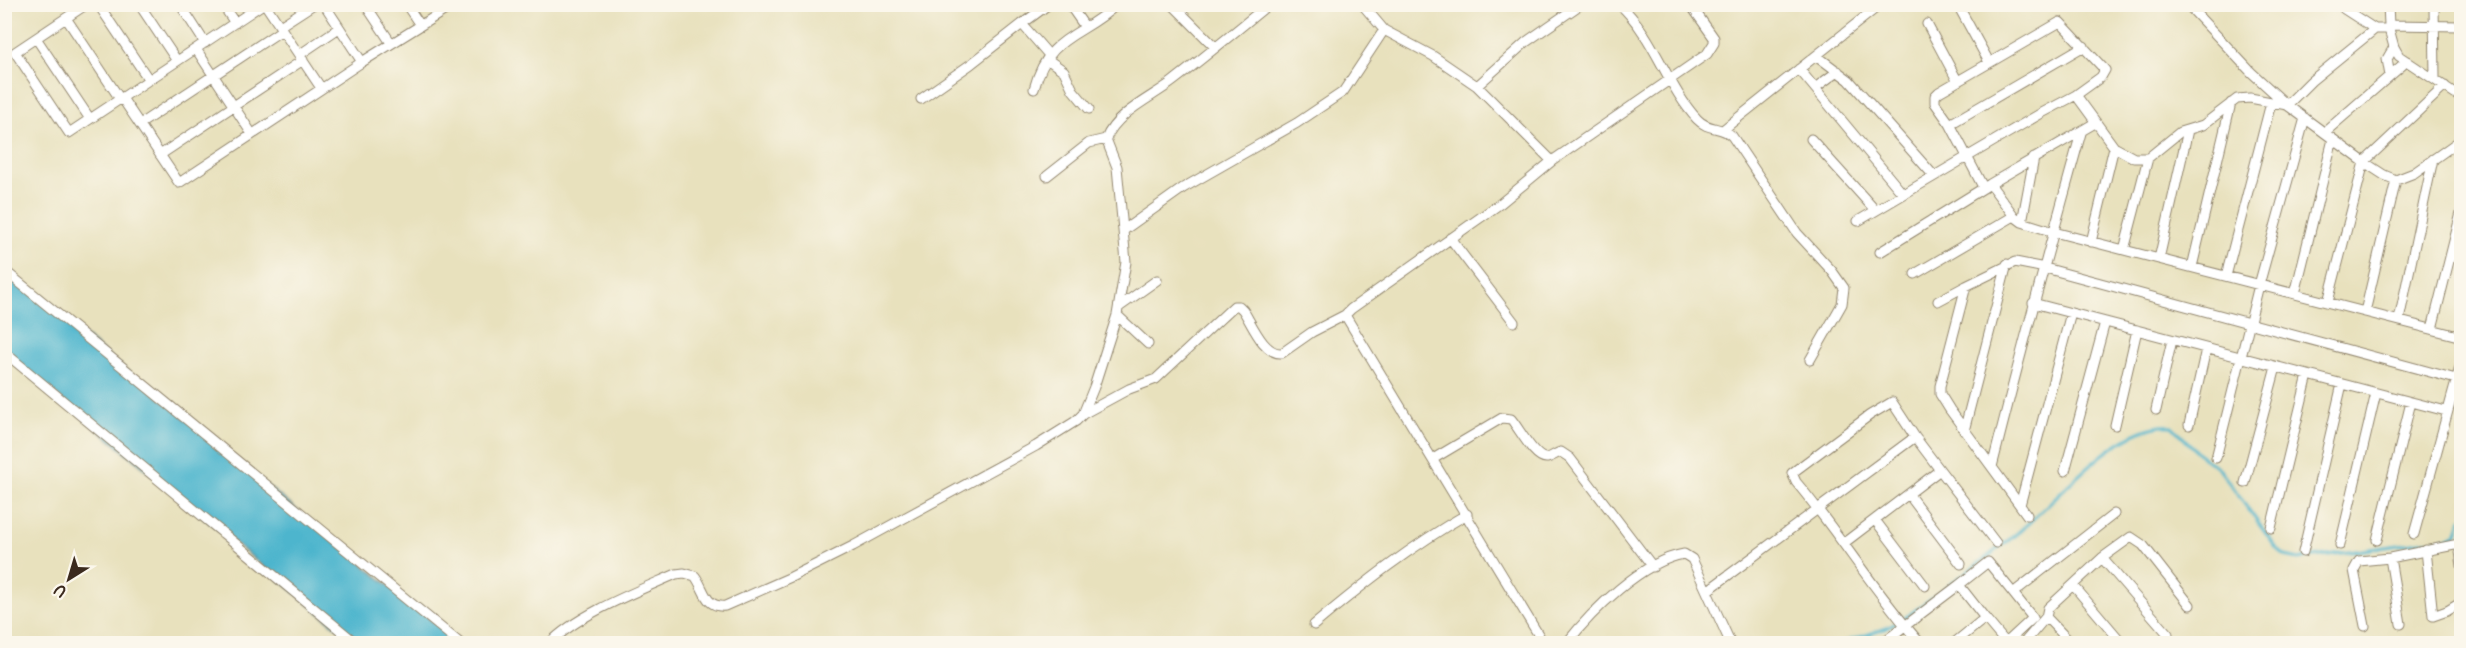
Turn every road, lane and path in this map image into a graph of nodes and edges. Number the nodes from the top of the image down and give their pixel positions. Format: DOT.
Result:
graph roads {
  1 [pos="87,4"];
  2 [pos="98,4"];
  3 [pos="139,4"];
  4 [pos="180,4"];
  5 [pos="222,4"];
  6 [pos="264,4"];
  7 [pos="314,4"];
  8 [pos="324,4"];
  9 [pos="365,4"];
  10 [pos="406,4"];
  11 [pos="1049,4"];
  12 [pos="1069,4"];
  13 [pos="1117,4"];
  14 [pos="1172,4"];
  15 [pos="1251,4"];
  16 [pos="1269,4"];
  17 [pos="1362,4"];
  18 [pos="1581,4"];
  19 [pos="1690,4"];
  20 [pos="1881,4"];
  21 [pos="2187,4"];
  22 [pos="2388,4"];
  23 [pos="2434,4"];
  24 [pos="451,6"];
  25 [pos="1623,6"];
  26 [pos="2342,6"];
  27 [pos="1960,9"];
  28 [pos="1257,14"];
  29 [pos="66,18"];
  30 [pos="235,23"];
  31 [pos="1022,24"];
  32 [pos="1927,24"];
  33 [pos="420,25"];
  34 [pos="2462,26"];
  35 [pos="1085,27"];
  36 [pos="2389,27"];
  37 [pos="2435,27"];
  38 [pos="281,28"];
  39 [pos="339,28"];
  40 [pos="2375,29"];
  41 [pos="1384,30"];
  42 [pos="36,38"];
  43 [pos="205,43"];
  44 [pos="391,43"];
  45 [pos="2084,46"];
  46 [pos="1215,47"];
  47 [pos="2394,47"];
  48 [pos="195,49"];
  49 [pos="1817,56"];
  50 [pos="301,57"];
  51 [pos="1048,57"];
  52 [pos="177,61"];
  53 [pos="2407,61"];
  54 [pos="362,62"];
  55 [pos="1989,62"];
  56 [pos="1799,69"];
  57 [pos="1838,71"];
  58 [pos="213,76"];
  59 [pos="2390,76"];
  60 [pos="2435,78"];
  61 [pos="149,80"];
  62 [pos="1670,80"];
  63 [pos="1957,80"];
  64 [pos="2263,82"];
  65 [pos="1477,86"];
  66 [pos="2445,86"];
  67 [pos="321,88"];
  68 [pos="1815,88"];
  69 [pos="1034,89"];
  70 [pos="2076,95"];
  71 [pos="121,98"];
  72 [pos="2250,98"];
  73 [pos="2462,98"];
  74 [pos="921,99"];
  75 [pos="2231,103"];
  76 [pos="2271,103"];
  77 [pos="2287,105"];
  78 [pos="234,106"];
  79 [pos="1089,108"];
  80 [pos="2305,118"];
  81 [pos="90,119"];
  82 [pos="2095,123"];
  83 [pos="140,124"];
  84 [pos="1950,124"];
  85 [pos="1724,129"];
  86 [pos="2188,130"];
  87 [pos="2325,132"];
  88 [pos="2081,133"];
  89 [pos="252,134"];
  90 [pos="1107,139"];
  91 [pos="1811,139"];
  92 [pos="2332,139"];
  93 [pos="2462,139"];
  94 [pos="2114,147"];
  95 [pos="160,155"];
  96 [pos="1966,157"];
  97 [pos="2034,158"];
  98 [pos="2148,158"];
  99 [pos="2433,159"];
  100 [pos="1552,161"];
  101 [pos="2364,162"];
  102 [pos="1047,176"];
  103 [pos="1934,176"];
  104 [pos="2396,180"];
  105 [pos="1987,186"];
  106 [pos="1903,194"];
  107 [pos="2462,209"];
  108 [pos="1875,210"];
  109 [pos="2018,219"];
  110 [pos="1858,221"];
  111 [pos="1124,230"];
  112 [pos="2054,232"];
  113 [pos="1450,238"];
  114 [pos="2091,242"];
  115 [pos="2124,250"];
  116 [pos="1880,252"];
  117 [pos="2159,259"];
  118 [pos="2007,264"];
  119 [pos="2192,267"];
  120 [pos="2045,268"];
  121 [pos="4,270"];
  122 [pos="1915,274"];
  123 [pos="2226,276"];
  124 [pos="1157,280"];
  125 [pos="2259,285"];
  126 [pos="1966,286"];
  127 [pos="2295,294"];
  128 [pos="1938,301"];
  129 [pos="2033,303"];
  130 [pos="2328,303"];
  131 [pos="1118,311"];
  132 [pos="2365,312"];
  133 [pos="2071,313"];
  134 [pos="1346,315"];
  135 [pos="2399,320"];
  136 [pos="1514,322"];
  137 [pos="2104,322"];
  138 [pos="2249,322"];
  139 [pos="2432,329"];
  140 [pos="2137,330"];
  141 [pos="2462,337"];
  142 [pos="2172,340"];
  143 [pos="1148,344"];
  144 [pos="2206,349"];
  145 [pos="4,351"];
  146 [pos="2241,358"];
  147 [pos="1810,360"];
  148 [pos="2462,360"];
  149 [pos="2276,367"];
  150 [pos="2308,375"];
  151 [pos="2456,379"];
  152 [pos="2342,384"];
  153 [pos="2376,393"];
  154 [pos="2411,402"];
  155 [pos="2156,410"];
  156 [pos="2446,411"];
  157 [pos="1083,414"];
  158 [pos="2115,425"];
  159 [pos="2189,425"];
  160 [pos="1964,431"];
  161 [pos="1915,437"];
  162 [pos="2216,458"];
  163 [pos="1433,459"];
  164 [pos="1992,467"];
  165 [pos="1940,471"];
  166 [pos="2065,471"];
  167 [pos="2245,483"];
  168 [pos="1909,495"];
  169 [pos="2020,504"];
  170 [pos="1817,507"];
  171 [pos="1467,514"];
  172 [pos="2114,514"];
  173 [pos="2027,515"];
  174 [pos="1875,520"];
  175 [pos="2271,528"];
  176 [pos="2414,534"];
  177 [pos="2377,540"];
  178 [pos="1844,543"];
  179 [pos="1996,543"];
  180 [pos="2460,543"];
  181 [pos="2340,545"];
  182 [pos="2426,550"];
  183 [pos="2303,552"];
  184 [pos="2102,558"];
  185 [pos="2390,558"];
  186 [pos="1961,564"];
  187 [pos="2462,566"];
  188 [pos="1653,567"];
  189 [pos="1959,585"];
  190 [pos="2073,585"];
  191 [pos="1925,586"];
  192 [pos="1707,591"];
  193 [pos="2013,593"];
  194 [pos="2462,602"];
  195 [pos="2190,605"];
  196 [pos="2046,616"];
  197 [pos="1985,618"];
  198 [pos="1902,622"];
  199 [pos="2401,624"];
  200 [pos="1314,625"];
  201 [pos="2365,627"];
  202 [pos="2168,634"];
  203 [pos="357,644"];
  204 [pos="461,644"];
  205 [pos="549,644"];
  206 [pos="1544,644"];
  207 [pos="1566,644"];
  208 [pos="1731,644"];
  209 [pos="1881,644"];
  210 [pos="1921,644"];
  211 [pos="1953,644"];
  212 [pos="2023,644"];
  213 [pos="2072,644"];
  214 [pos="2123,644"];
  1 -- 29 [label="street"];
  2 -- 61 [label="street"];
  3 -- 52 [label="street"];
  4 -- 43 [label="street"];
  5 -- 30 [label="street"];
  6 -- 30 [label="street"];
  6 -- 38 [label="street"];
  7 -- 38 [label="street"];
  8 -- 39 [label="street"];
  9 -- 44 [label="street"];
  10 -- 33 [label="street"];
  11 -- 31 [label="street"];
  12 -- 35 [label="street"];
  13 -- 35 [label="street"];
  14 -- 46 [label="street"];
  15 -- 28 [label="street"];
  16 -- 28 [label="street"];
  17 -- 41 [label="street"];
  18 -- 65 [label="street"];
  19 -- 62 [label="street"];
  20 -- 49 [label="street"];
  21 -- 64 [label="street"];
  22 -- 36 [label="street"];
  23 -- 37 [label="street"];
  24 -- 33 [label="street"];
  25 -- 62 [label="street"];
  26 -- 40 [label="street"];
  27 -- 55 [label="street"];
  28 -- 46 [label="street"];
  29 -- 42 [label="street"];
  29 -- 71 [label="street"];
  30 -- 43 [label="street"];
  31 -- 51 [label="street"];
  31 -- 74 [label="street"];
  32 -- 63 [label="street"];
  33 -- 44 [label="street"];
  34 -- 37 [label="street"];
  35 -- 51 [label="street"];
  36 -- 37 [label="street"];
  36 -- 40 [label="street"];
  36 -- 47 [label="street"];
  37 -- 60 [label="street"];
  38 -- 50 [label="street"];
  38 -- 58 [label="street"];
  39 -- 50 [label="street"];
  39 -- 54 [label="street"];
  40 -- 77 [label="street"];
  41 -- 65 [label="street"];
  41 -- 111 [label="street"];
  42 -- 81 [label="street"];
  42 -- 81 [label="street"];
  43 -- 48 [label="street"];
  44 -- 54 [label="street"];
  45 -- 55 [label="street"];
  45 -- 70 [label="street"];
  45 -- 84 [label="street"];
  46 -- 90 [label="street"];
  47 -- 53 [label="street"];
  47 -- 59 [label="street"];
  48 -- 52 [label="street"];
  48 -- 58 [label="street"];
  49 -- 56 [label="street"];
  49 -- 57 [label="street"];
  50 -- 67 [label="street"];
  50 -- 78 [label="street"];
  51 -- 69 [label="street"];
  51 -- 79 [label="street"];
  52 -- 61 [label="street"];
  53 -- 59 [label="street"];
  53 -- 60 [label="street"];
  54 -- 67 [label="street"];
  55 -- 63 [label="street"];
  56 -- 68 [label="street"];
  56 -- 85 [label="street"];
  57 -- 68 [label="street"];
  57 -- 103 [label="street"];
  58 -- 78 [label="street"];
  58 -- 83 [label="street"];
  59 -- 87 [label="street"];
  60 -- 66 [label="street"];
  61 -- 71 [label="street"];
  62 -- 85 [label="street"];
  62 -- 100 [label="street"];
  63 -- 84 [label="street"];
  64 -- 72 [label="street"];
  64 -- 77 [label="street"];
  65 -- 100 [label="street"];
  66 -- 73 [label="street"];
  66 -- 101 [label="street"];
  67 -- 89 [label="street"];
  68 -- 106 [label="street"];
  70 -- 82 [label="street"];
  70 -- 96 [label="street"];
  71 -- 81 [label="street"];
  71 -- 83 [label="street"];
  72 -- 75 [label="street"];
  72 -- 76 [label="street"];
  75 -- 86 [label="street"];
  75 -- 119 [label="street"];
  76 -- 77 [label="street"];
  76 -- 123 [label="street"];
  77 -- 80 [label="street"];
  78 -- 89 [label="street"];
  78 -- 95 [label="street"];
  80 -- 87 [label="street"];
  80 -- 125 [label="street"];
  82 -- 88 [label="street"];
  82 -- 94 [label="street"];
  83 -- 95 [label="street"];
  84 -- 96 [label="street"];
  85 -- 147 [label="street"];
  86 -- 98 [label="street"];
  86 -- 117 [label="street"];
  87 -- 92 [label="street"];
  88 -- 97 [label="street"];
  88 -- 112 [label="street"];
  89 -- 95 [label="street"];
  90 -- 102 [label="street"];
  90 -- 111 [label="street"];
  91 -- 108 [label="street"];
  92 -- 101 [label="street"];
  92 -- 127 [label="street"];
  93 -- 99 [label="street"];
  94 -- 98 [label="street"];
  94 -- 114 [label="street"];
  96 -- 103 [label="street"];
  96 -- 105 [label="street"];
  97 -- 105 [label="street"];
  97 -- 109 [label="street"];
  98 -- 115 [label="street"];
  99 -- 104 [label="street"];
  99 -- 135 [label="street"];
  100 -- 113 [label="street"];
  101 -- 104 [label="street"];
  101 -- 130 [label="street"];
  103 -- 106 [label="street"];
  104 -- 132 [label="street"];
  105 -- 109 [label="street"];
  105 -- 116 [label="street"];
  106 -- 108 [label="street"];
  107 -- 139 [label="street"];
  108 -- 110 [label="street"];
  109 -- 112 [label="street"];
  109 -- 122 [label="street"];
  111 -- 131 [label="street"];
  112 -- 114 [label="street"];
  112 -- 120 [label="street"];
  113 -- 134 [label="street"];
  113 -- 136 [label="street"];
  114 -- 115 [label="street"];
  115 -- 117 [label="street"];
  117 -- 119 [label="street"];
  118 -- 120 [label="street"];
  118 -- 126 [label="street"];
  118 -- 160 [label="street"];
  119 -- 123 [label="street"];
  120 -- 129 [label="street"];
  120 -- 138 [label="street"];
  121 -- 204 [label="street"];
  123 -- 125 [label="street"];
  124 -- 131 [label="street"];
  125 -- 127 [label="street"];
  125 -- 138 [label="street"];
  126 -- 128 [label="street"];
  126 -- 160 [label="street"];
  127 -- 130 [label="street"];
  129 -- 133 [label="street"];
  129 -- 164 [label="street"];
  130 -- 132 [label="street"];
  131 -- 143 [label="street"];
  131 -- 157 [label="street"];
  132 -- 135 [label="street"];
  133 -- 137 [label="street"];
  133 -- 169 [label="street"];
  134 -- 157 [label="street"];
  134 -- 163 [label="street"];
  135 -- 139 [label="street"];
  137 -- 140 [label="street"];
  137 -- 166 [label="street"];
  138 -- 146 [label="street"];
  138 -- 151 [label="street"];
  139 -- 141 [label="street"];
  140 -- 142 [label="street"];
  140 -- 158 [label="street"];
  142 -- 144 [label="street"];
  142 -- 155 [label="street"];
  144 -- 146 [label="street"];
  144 -- 159 [label="street"];
  145 -- 203 [label="street"];
  146 -- 149 [label="street"];
  146 -- 162 [label="street"];
  148 -- 151 [label="street"];
  149 -- 150 [label="street"];
  149 -- 167 [label="street"];
  150 -- 152 [label="street"];
  150 -- 175 [label="street"];
  151 -- 156 [label="street"];
  152 -- 153 [label="street"];
  152 -- 183 [label="street"];
  153 -- 154 [label="street"];
  153 -- 181 [label="street"];
  154 -- 156 [label="street"];
  154 -- 177 [label="street"];
  156 -- 176 [label="street"];
  157 -- 205 [label="street"];
  160 -- 164 [label="street"];
  161 -- 165 [label="street"];
  161 -- 170 [label="street"];
  161 -- 170 [label="street"];
  163 -- 171 [label="street"];
  163 -- 188 [label="street"];
  164 -- 169 [label="street"];
  165 -- 168 [label="street"];
  165 -- 179 [label="street"];
  168 -- 174 [label="street"];
  168 -- 186 [label="street"];
  169 -- 173 [label="street"];
  170 -- 178 [label="street"];
  170 -- 192 [label="street"];
  171 -- 200 [label="street"];
  171 -- 206 [label="street"];
  172 -- 193 [label="street"];
  174 -- 178 [label="street"];
  174 -- 191 [label="street"];
  178 -- 198 [label="street"];
  180 -- 182 [label="street"];
  180 -- 187 [label="street"];
  182 -- 185 [label="street"];
  182 -- 194 [label="street"];
  184 -- 190 [label="street"];
  184 -- 195 [label="street"];
  184 -- 202 [label="street"];
  185 -- 199 [label="street"];
  185 -- 201 [label="street"];
  188 -- 192 [label="street"];
  188 -- 207 [label="street"];
  189 -- 193 [label="street"];
  189 -- 197 [label="street"];
  189 -- 198 [label="street"];
  190 -- 196 [label="street"];
  190 -- 214 [label="street"];
  192 -- 208 [label="street"];
  193 -- 197 [label="street"];
  196 -- 212 [label="street"];
  196 -- 213 [label="street"];
  197 -- 211 [label="street"];
  198 -- 209 [label="street"];
  198 -- 210 [label="street"];
}
